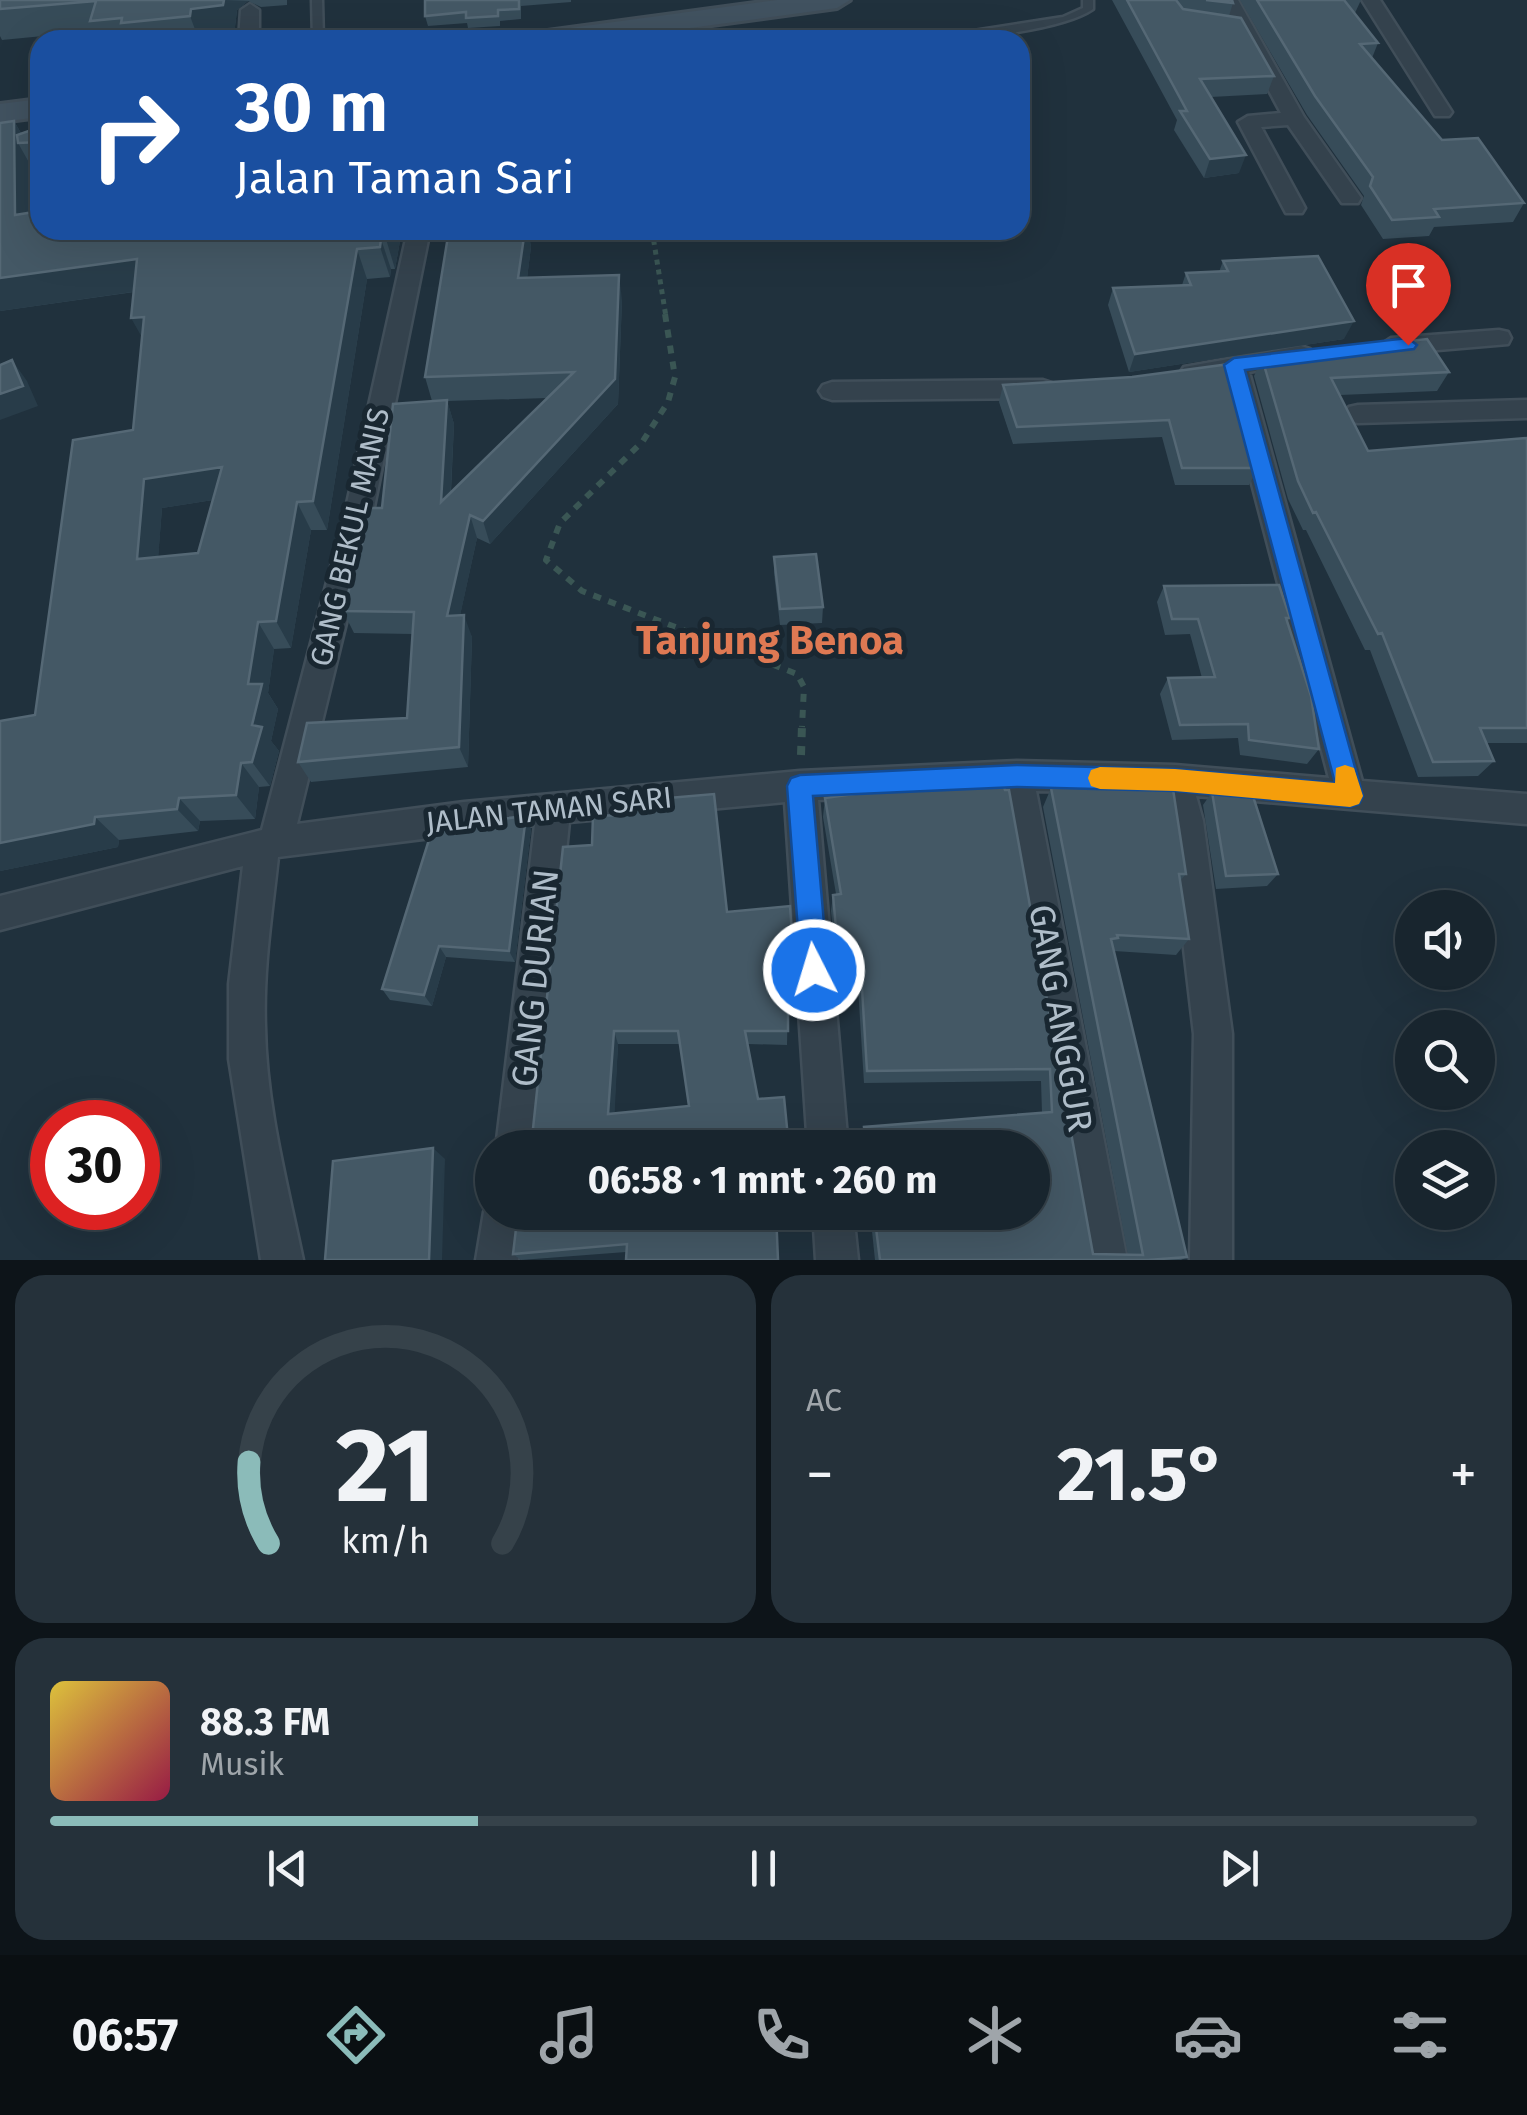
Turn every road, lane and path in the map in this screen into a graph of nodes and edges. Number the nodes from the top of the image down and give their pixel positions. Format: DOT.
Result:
graph roads {
  1 [pos="317,0"];
  2 [pos="837,0"];
  3 [pos="1088,0"];
  4 [pos="1229,0"];
  5 [pos="1371,0"];
  6 [pos="776,4"];
  7 [pos="250,10"];
  8 [pos="249,30"];
  9 [pos="318,30"];
  10 [pos="606,30"];
  11 [pos="1000,30"];
  12 [pos="30,109"];
  13 [pos="1442,112"];
  14 [pos="0,113"];
  15 [pos="1294,118"];
  16 [pos="1350,198"];
  17 [pos="1294,208"];
  18 [pos="417,240"];
  19 [pos="654,240"];
  20 [pos="1499,338"];
  21 [pos="1366,348"];
  22 [pos="1330,352"];
  23 [pos="1234,365"];
  24 [pos="1168,378"];
  25 [pos="1063,388"];
  26 [pos="832,391"];
  27 [pos="1527,409"];
  28 [pos="1358,414"];
  29 [pos="1017,776"];
  30 [pos="1175,780"];
  31 [pos="800,786"];
  32 [pos="1350,796"];
  33 [pos="554,808"];
  34 [pos="1527,810"];
  35 [pos="269,844"];
  36 [pos="0,913"];
  37 [pos="518,1130"];
  38 [pos="827,1130"];
  39 [pos="501,1230"];
  40 [pos="834,1230"];
  41 [pos="282,1260"];
  42 [pos="497,1260"];
  43 [pos="836,1260"];
  44 [pos="1106,1260"];
  45 [pos="1211,1260"];
  1 -- 9 [label="lane"];
  2 -- 6 [label="street"];
  3 -- 11 [label="lane"];
  4 -- 15 [label="street"];
  5 -- 13 [label="street"];
  6 -- 10 [label="street"];
  7 -- 8 [label="street"];
  12 -- 14 [label="street"];
  15 -- 16 [label="street"];
  15 -- 17 [label="street"];
  18 -- 35 [label="street, GANG BEKUL MANIS"];
  19 -- 31 [label="path"];
  20 -- 21 [label="street"];
  22 -- 23 [label="street"];
  23 -- 24 [label="street"];
  23 -- 32 [label="street"];
  25 -- 26 [label="street"];
  27 -- 28 [label="street"];
  29 -- 30 [label="street, JALAN TAMAN SARI"];
  29 -- 31 [label="street, JALAN TAMAN SARI"];
  29 -- 44 [label="street, GANG ANGGUR"];
  30 -- 32 [label="street, JALAN TAMAN SARI"];
  30 -- 45 [label="street"];
  31 -- 33 [label="street, JALAN TAMAN SARI"];
  31 -- 38 [label="street"];
  32 -- 34 [label="street, JALAN TAMAN SARI"];
  33 -- 35 [label="street, JALAN TAMAN SARI"];
  33 -- 37 [label="street, GANG DURIAN"];
  35 -- 36 [label="street, JALAN TAMAN SARI"];
  35 -- 41 [label="street, GANG BEKUL MANIS"];
  39 -- 42 [label="street"];
  40 -- 43 [label="street"];
}
